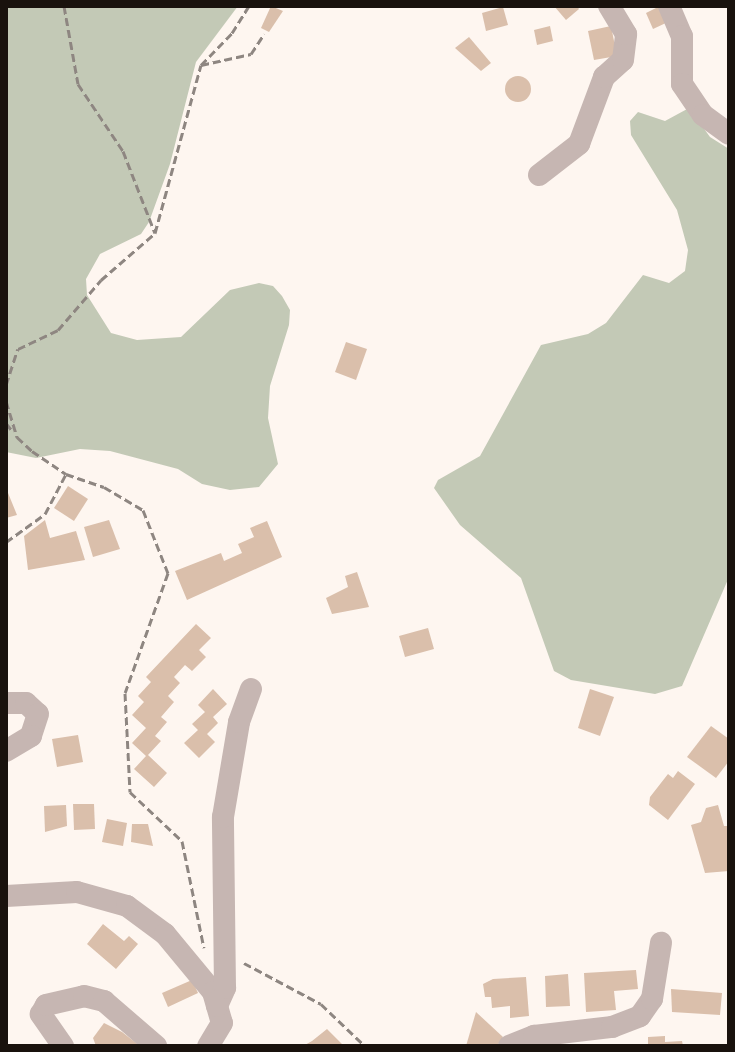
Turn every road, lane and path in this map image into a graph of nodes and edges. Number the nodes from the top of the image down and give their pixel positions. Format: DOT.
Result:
graph roads {
  1 [pos="64,6"];
  2 [pos="249,6"];
  3 [pos="609,6"];
  4 [pos="669,6"];
  5 [pos="264,34"];
  6 [pos="201,65"];
  7 [pos="729,134"];
  8 [pos="539,175"];
  9 [pos="155,233"];
  10 [pos="6,385"];
  11 [pos="6,401"];
  12 [pos="6,423"];
  13 [pos="17,437"];
  14 [pos="66,474"];
  15 [pos="6,542"];
  16 [pos="251,689"];
  17 [pos="6,703"];
  18 [pos="6,751"];
  19 [pos="6,896"];
  20 [pos="661,943"];
  21 [pos="224,955"];
  22 [pos="217,1006"];
  23 [pos="63,1046"];
  24 [pos="156,1046"];
  25 [pos="208,1046"];
  26 [pos="365,1046"];
  27 [pos="509,1046"];
  1 -- 9 [label="path"];
  2 -- 6 [label="path"];
  3 -- 8 [label="street"];
  4 -- 7 [label="street"];
  5 -- 6 [label="path"];
  6 -- 9 [label="path"];
  9 -- 10 [label="path"];
  11 -- 13 [label="path"];
  12 -- 13 [label="path"];
  13 -- 14 [label="path"];
  14 -- 15 [label="path"];
  14 -- 21 [label="path"];
  16 -- 21 [label="street"];
  17 -- 18 [label="street"];
  19 -- 22 [label="street"];
  20 -- 27 [label="street"];
  21 -- 22 [label="street"];
  21 -- 26 [label="path"];
  22 -- 25 [label="street"];
  23 -- 24 [label="street"];
}
